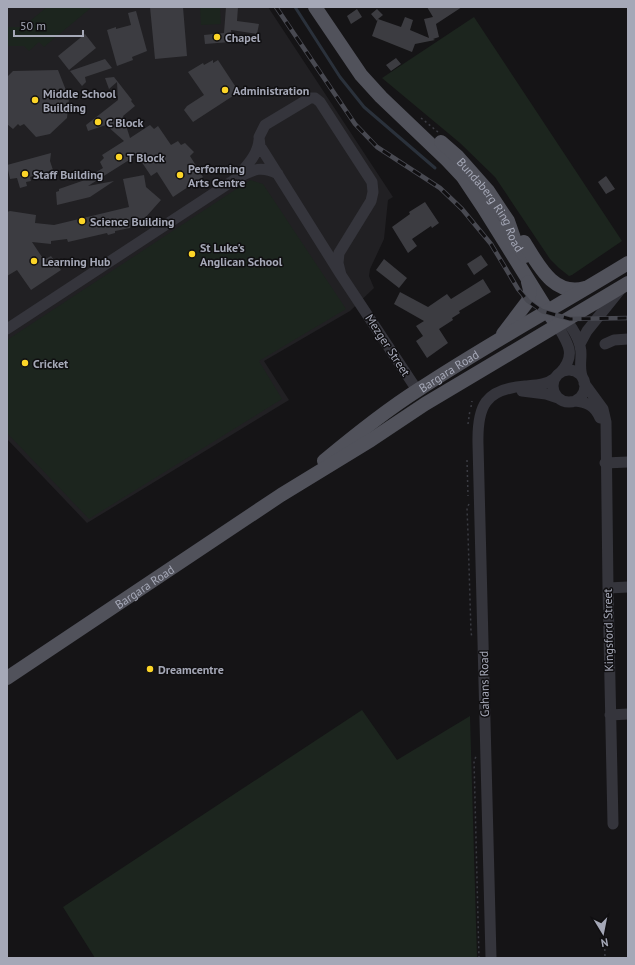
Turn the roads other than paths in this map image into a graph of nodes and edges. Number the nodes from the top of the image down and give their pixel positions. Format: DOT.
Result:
graph roads {
  1 [pos="315,7"];
  2 [pos="394,108"];
  3 [pos="259,140"];
  4 [pos="278,174"];
  5 [pos="237,178"];
  6 [pos="508,221"];
  7 [pos="628,263"];
  8 [pos="341,275"];
  9 [pos="527,278"];
  10 [pos="628,283"];
  11 [pos="589,287"];
  12 [pos="552,308"];
  13 [pos="562,322"];
  14 [pos="7,329"];
  15 [pos="499,339"];
  16 [pos="628,339"];
  17 [pos="580,344"];
  18 [pos="605,344"];
  19 [pos="557,375"];
  20 [pos="584,381"];
  21 [pos="417,390"];
  22 [pos="558,398"];
  23 [pos="575,401"];
  24 [pos="425,404"];
  25 [pos="482,411"];
  26 [pos="605,436"];
  27 [pos="628,462"];
  28 [pos="605,463"];
  29 [pos="281,495"];
  30 [pos="628,587"];
  31 [pos="608,588"];
  32 [pos="7,678"];
  33 [pos="628,714"];
  34 [pos="610,715"];
  35 [pos="613,824"];
  36 [pos="491,958"];
  1 -- 2 [label="main road, Bundaberg Ring Road"];
  2 -- 6 [label="main road, Bundaberg Ring Road"];
  2 -- 9 [label="main road, Bundaberg Ring Road"];
  3 -- 4 [label="street, Mezger Street"];
  3 -- 5 [label="street"];
  3 -- 8 [label="street"];
  4 -- 5 [label="street"];
  4 -- 8 [label="street, Mezger Street"];
  5 -- 14 [label="street"];
  6 -- 11 [label="main road"];
  6 -- 12 [label="main road, Bundaberg Ring Road"];
  7 -- 11 [label="main road, Bargara Road"];
  8 -- 21 [label="street, Mezger Street"];
  9 -- 12 [label="main road, Bundaberg Ring Road"];
  9 -- 15 [label="main road"];
  10 -- 13 [label="main road, Bargara Road"];
  10 -- 17 [label="street"];
  11 -- 12 [label="main road, Bargara Road"];
  12 -- 13 [label="main road, Bundaberg Ring Road"];
  12 -- 15 [label="main road, Bargara Road"];
  13 -- 17 [label="street"];
  13 -- 19 [label="street"];
  13 -- 24 [label="main road, Bargara Road"];
  15 -- 21 [label="main road, Bargara Road"];
  16 -- 18 [label="street"];
  17 -- 20 [label="street"];
  19 -- 20 [label="street, Gahans Road"];
  19 -- 22 [label="street"];
  19 -- 25 [label="street, Gahans Road"];
  20 -- 23 [label="street"];
  20 -- 26 [label="street, Kingsford Street"];
  21 -- 24 [label="main road"];
  21 -- 29 [label="main road, Bargara Road"];
  22 -- 23 [label="street"];
  22 -- 25 [label="street"];
  23 -- 26 [label="street, Kingsford Street"];
  24 -- 29 [label="main road, Bargara Road"];
  25 -- 36 [label="street, Gahans Road"];
  26 -- 28 [label="street, Kingsford Street"];
  27 -- 28 [label="street"];
  28 -- 31 [label="street, Kingsford Street"];
  29 -- 32 [label="main road, Bargara Road"];
  30 -- 31 [label="street"];
  31 -- 34 [label="street, Kingsford Street"];
  33 -- 34 [label="street"];
  34 -- 35 [label="street, Kingsford Street"];
}
